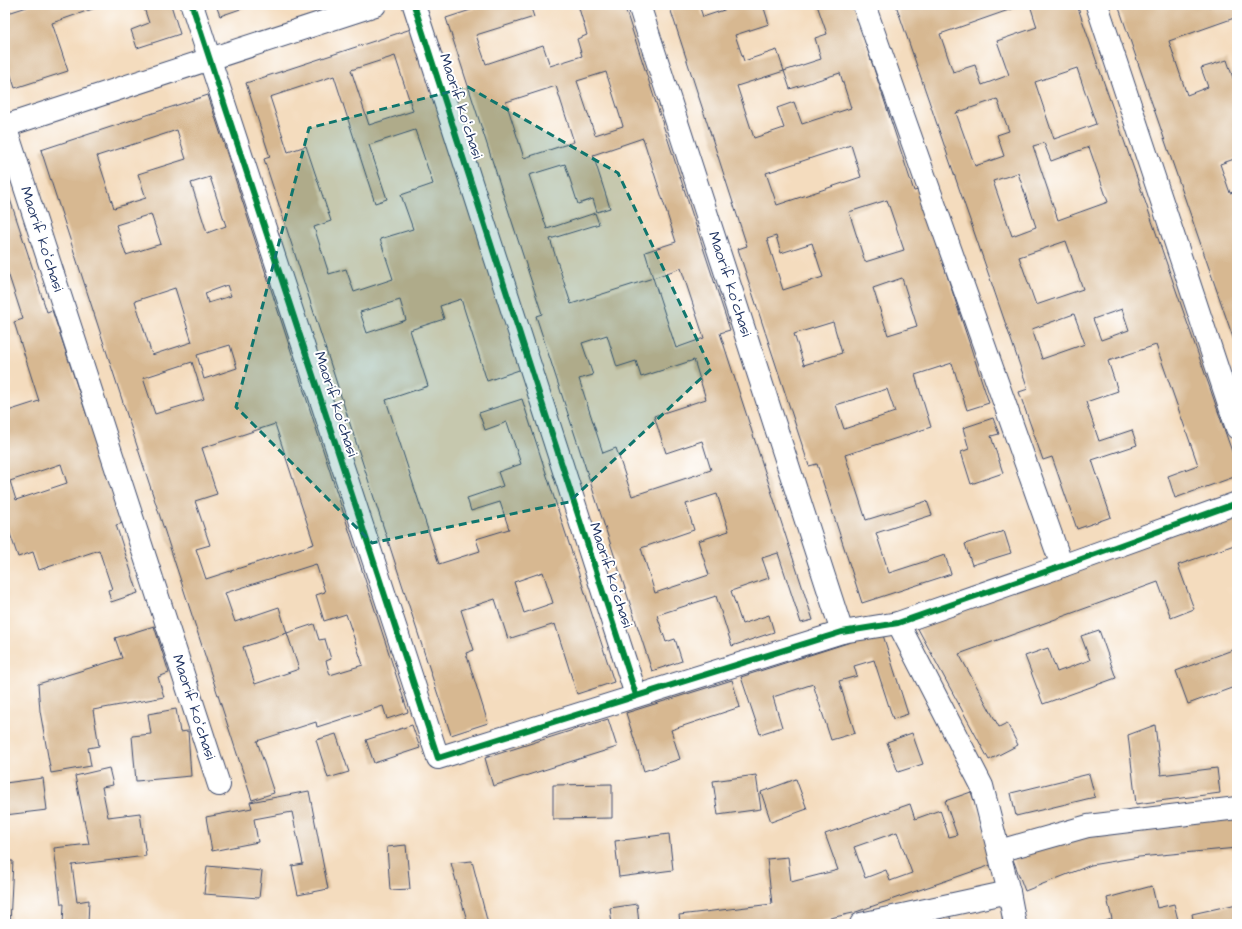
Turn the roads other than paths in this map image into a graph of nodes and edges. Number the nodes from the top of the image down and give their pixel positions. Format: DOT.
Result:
graph roads {
  1 [pos="192,5"];
  2 [pos="375,5"];
  3 [pos="414,5"];
  4 [pos="639,5"];
  5 [pos="864,5"];
  6 [pos="1097,5"];
  7 [pos="209,59"];
  8 [pos="5,126"];
  9 [pos="1237,428"];
  10 [pos="1237,503"];
  11 [pos="1062,566"];
  12 [pos="898,623"];
  13 [pos="842,632"];
  14 [pos="636,695"];
  15 [pos="219,785"];
  16 [pos="1237,808"];
  17 [pos="999,851"];
  18 [pos="1009,892"];
  19 [pos="861,924"];
  20 [pos="1015,924"];
  1 -- 7 [label="street"];
  2 -- 7 [label="street, Maorif koʻchasi"];
  3 -- 14 [label="street, Maorif koʻchasi"];
  4 -- 13 [label="street, Maorif koʻchasi"];
  5 -- 11 [label="street"];
  6 -- 9 [label="street"];
  7 -- 8 [label="street, Maorif koʻchasi"];
  7 -- 14 [label="street, Maorif koʻchasi"];
  8 -- 15 [label="street, Maorif koʻchasi"];
  10 -- 11 [label="street"];
  11 -- 12 [label="street"];
  12 -- 13 [label="street"];
  12 -- 17 [label="street"];
  13 -- 14 [label="street"];
  16 -- 17 [label="street"];
  17 -- 18 [label="street"];
  18 -- 19 [label="street"];
  18 -- 20 [label="street"];
}
